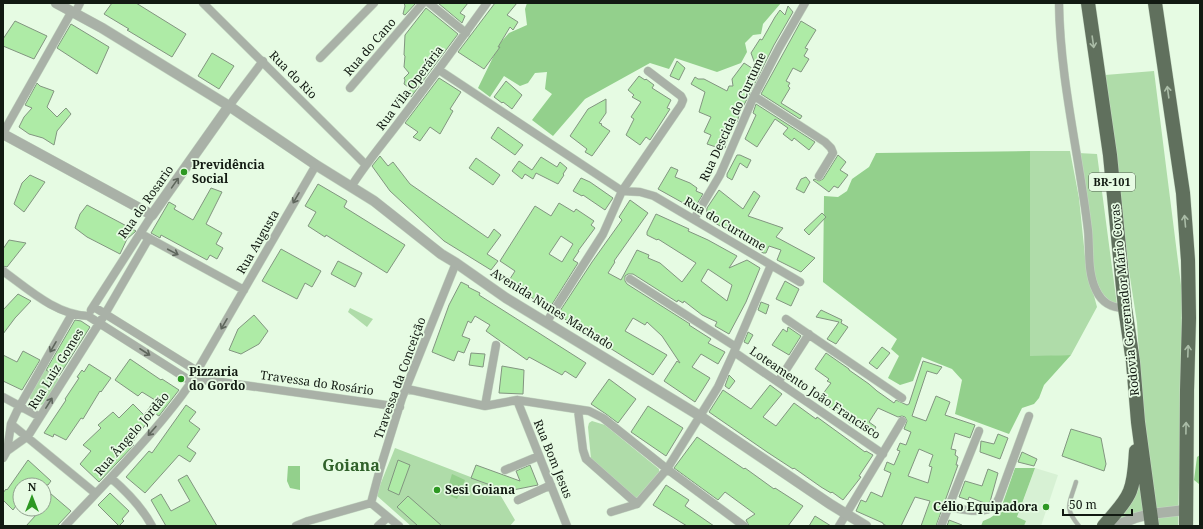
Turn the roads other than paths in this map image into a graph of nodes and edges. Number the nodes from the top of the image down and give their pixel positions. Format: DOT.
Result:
graph roads {
  1 [pos="56,3"];
  2 [pos="80,3"];
  3 [pos="203,3"];
  4 [pos="374,3"];
  5 [pos="424,3"];
  6 [pos="429,3"];
  7 [pos="487,3"];
  8 [pos="805,3"];
  9 [pos="1059,3"];
  10 [pos="1088,3"];
  11 [pos="1155,3"];
  12 [pos="72,9"];
  13 [pos="466,33"];
  14 [pos="320,58"];
  15 [pos="263,61"];
  16 [pos="439,70"];
  17 [pos="648,71"];
  18 [pos="350,88"];
  19 [pos="754,96"];
  20 [pos="229,106"];
  21 [pos="3,134"];
  22 [pos="365,164"];
  23 [pos="316,165"];
  24 [pos="819,176"];
  25 [pos="351,187"];
  26 [pos="622,191"];
  27 [pos="152,215"];
  28 [pos="694,219"];
  29 [pos="139,233"];
  30 [pos="149,238"];
  31 [pos="456,263"];
  32 [pos="771,266"];
  33 [pos="116,270"];
  34 [pos="3,271"];
  35 [pos="126,278"];
  36 [pos="630,279"];
  37 [pos="800,282"];
  38 [pos="244,290"];
  39 [pos="94,306"];
  40 [pos="1125,308"];
  41 [pos="72,314"];
  42 [pos="105,314"];
  43 [pos="88,316"];
  44 [pos="786,319"];
  45 [pos="546,323"];
  46 [pos="99,324"];
  47 [pos="135,332"];
  48 [pos="809,334"];
  49 [pos="130,342"];
  50 [pos="496,345"];
  51 [pos="735,350"];
  52 [pos="197,371"];
  53 [pos="207,380"];
  54 [pos="192,382"];
  55 [pos="778,382"];
  56 [pos="407,389"];
  57 [pos="3,397"];
  58 [pos="902,398"];
  59 [pos="517,400"];
  60 [pos="20,406"];
  61 [pos="485,406"];
  62 [pos="400,407"];
  63 [pos="578,410"];
  64 [pos="700,416"];
  65 [pos="1029,416"];
  66 [pos="40,417"];
  67 [pos="902,421"];
  68 [pos="1138,422"];
  69 [pos="11,424"];
  70 [pos="979,431"];
  71 [pos="28,436"];
  72 [pos="883,454"];
  73 [pos="5,455"];
  74 [pos="539,456"];
  75 [pos="667,469"];
  76 [pos="505,470"];
  77 [pos="111,478"];
  78 [pos="1076,482"];
  79 [pos="551,485"];
  80 [pos="95,493"];
  81 [pos="518,500"];
  82 [pos="372,503"];
  83 [pos="637,504"];
  84 [pos="949,507"];
  85 [pos="1185,510"];
  86 [pos="611,512"];
  87 [pos="846,515"];
  88 [pos="388,517"];
  89 [pos="1151,520"];
  90 [pos="65,526"];
  91 [pos="152,526"];
  92 [pos="296,526"];
  93 [pos="378,526"];
  94 [pos="399,526"];
  95 [pos="567,526"];
  96 [pos="744,526"];
  97 [pos="839,526"];
  98 [pos="866,526"];
  99 [pos="941,526"];
  100 [pos="1079,526"];
  101 [pos="1104,526"];
  102 [pos="1115,526"];
  103 [pos="1186,526"];
  1 -- 12 [label="street, Avenida Nunes Machado"];
  2 -- 12 [label="street"];
  3 -- 15 [label="street, Rua do Rio"];
  4 -- 14 [label="street"];
  5 -- 18 [label="street, Rua do Cano"];
  6 -- 13 [label="street"];
  7 -- 13 [label="street, Rua Vila Operária"];
  8 -- 19 [label="street, Rua Descida do Curtume"];
  9 -- 40 [label="street"];
  10 -- 40 [label="highway, Rodovia Governador Mário Covas / BR-101, one-way"];
  85 -- 11 [label="highway, one-way"];
  12 -- 20 [label="street, Avenida Nunes Machado"];
  12 -- 21 [label="street"];
  13 -- 16 [label="street, Rua Vila Operária"];
  15 -- 20 [label="street"];
  15 -- 22 [label="street, Rua do Rio"];
  16 -- 22 [label="street, Rua Vila Operária"];
  16 -- 26 [label="street"];
  17 -- 26 [label="street"];
  19 -- 24 [label="street"];
  19 -- 28 [label="street, Rua Descida do Curtume"];
  20 -- 23 [label="street, Avenida Nunes Machado"];
  27 -- 20 [label="street, Rua do Rosario, one-way"];
  21 -- 27 [label="street"];
  22 -- 25 [label="street, Rua Vila Operária"];
  23 -- 25 [label="street, Avenida Nunes Machado"];
  23 -- 38 [label="street, Rua Augusta, one-way"];
  25 -- 31 [label="street, Avenida Nunes Machado"];
  26 -- 28 [label="street, Rua do Curtume"];
  26 -- 45 [label="street"];
  27 -- 29 [label="street, Rua do Rosario"];
  28 -- 32 [label="street, Rua do Curtume"];
  29 -- 30 [label="street, Rua Augusta"];
  29 -- 33 [label="street, Rua do Rosario"];
  30 -- 35 [label="street, Rua do Rosario"];
  30 -- 38 [label="street, Rua Augusta, one-way"];
  31 -- 45 [label="street, Avenida Nunes Machado"];
  31 -- 56 [label="street, Travessa da Conceição"];
  32 -- 37 [label="street"];
  32 -- 51 [label="street, Rua do Curtume"];
  33 -- 35 [label="street"];
  33 -- 39 [label="street, Rua do Rosario"];
  34 -- 41 [label="street"];
  35 -- 42 [label="street, Rua do Rosario"];
  36 -- 51 [label="street, Loteamento João Francisco"];
  38 -- 52 [label="street, Rua Ângelo Jordão, one-way"];
  39 -- 42 [label="street"];
  39 -- 43 [label="street, Rua do Rosario"];
  40 -- 68 [label="highway, Rodovia Governador Mário Covas / BR-101"];
  41 -- 43 [label="street"];
  41 -- 60 [label="street, Rua Luiz Gomes, one-way"];
  42 -- 46 [label="street, Rua Luiz Gomes"];
  42 -- 47 [label="street"];
  43 -- 46 [label="street"];
  44 -- 48 [label="street"];
  45 -- 64 [label="street, Avenida Nunes Machado"];
  46 -- 49 [label="street"];
  66 -- 46 [label="street, Rua Luiz Gomes, one-way"];
  47 -- 49 [label="street"];
  47 -- 52 [label="street"];
  48 -- 55 [label="street"];
  48 -- 58 [label="street"];
  49 -- 54 [label="street, one-way"];
  50 -- 61 [label="street"];
  51 -- 55 [label="street, Loteamento João Francisco"];
  51 -- 64 [label="street, Rua do Curtume"];
  52 -- 53 [label="street"];
  52 -- 54 [label="street, Rua Ângelo Jordão"];
  53 -- 54 [label="street, Travessa do Rosário"];
  53 -- 62 [label="street, Travessa do Rosário"];
  54 -- 77 [label="street, Rua Ângelo Jordão, one-way"];
  55 -- 72 [label="street, Loteamento João Francisco"];
  56 -- 61 [label="street"];
  56 -- 62 [label="street, Travessa da Conceição"];
  57 -- 60 [label="street"];
  59 -- 61 [label="street"];
  59 -- 63 [label="street"];
  59 -- 74 [label="street, Rua Bom Jesus"];
  60 -- 66 [label="street"];
  60 -- 69 [label="street, Rua Luiz Gomes"];
  62 -- 82 [label="street, Travessa da Conceição"];
  63 -- 75 [label="street"];
  63 -- 83 [label="street"];
  64 -- 75 [label="street, Rua do Curtume"];
  64 -- 87 [label="street, Avenida Nunes Machado"];
  65 -- 84 [label="street"];
  66 -- 71 [label="street, Rua Luiz Gomes"];
  67 -- 72 [label="street, Loteamento João Francisco"];
  68 -- 89 [label="highway, Rodovia Governador Mário Covas / BR-101"];
  68 -- 101 [label="highway"];
  69 -- 71 [label="street"];
  69 -- 73 [label="street, Rua Luiz Gomes"];
  70 -- 84 [label="street"];
  71 -- 73 [label="street"];
  71 -- 80 [label="street"];
  72 -- 87 [label="street, Loteamento João Francisco"];
  74 -- 76 [label="street"];
  74 -- 79 [label="street, Rua Bom Jesus"];
  75 -- 83 [label="street, Rua do Curtume"];
  75 -- 96 [label="street"];
  77 -- 80 [label="street, Rua Ângelo Jordão"];
  77 -- 91 [label="street"];
  78 -- 100 [label="lane"];
  79 -- 81 [label="street"];
  79 -- 95 [label="street, Rua Bom Jesus"];
  80 -- 90 [label="street, Rua Ângelo Jordão"];
  82 -- 88 [label="street"];
  82 -- 92 [label="street"];
  83 -- 86 [label="street"];
  84 -- 99 [label="street"];
  85 -- 89 [label="street"];
  85 -- 103 [label="highway"];
  87 -- 97 [label="street, Loteamento João Francisco"];
  87 -- 98 [label="street, Avenida Nunes Machado"];
  88 -- 93 [label="street"];
  88 -- 94 [label="street"];
  89 -- 102 [label="street"];
}
